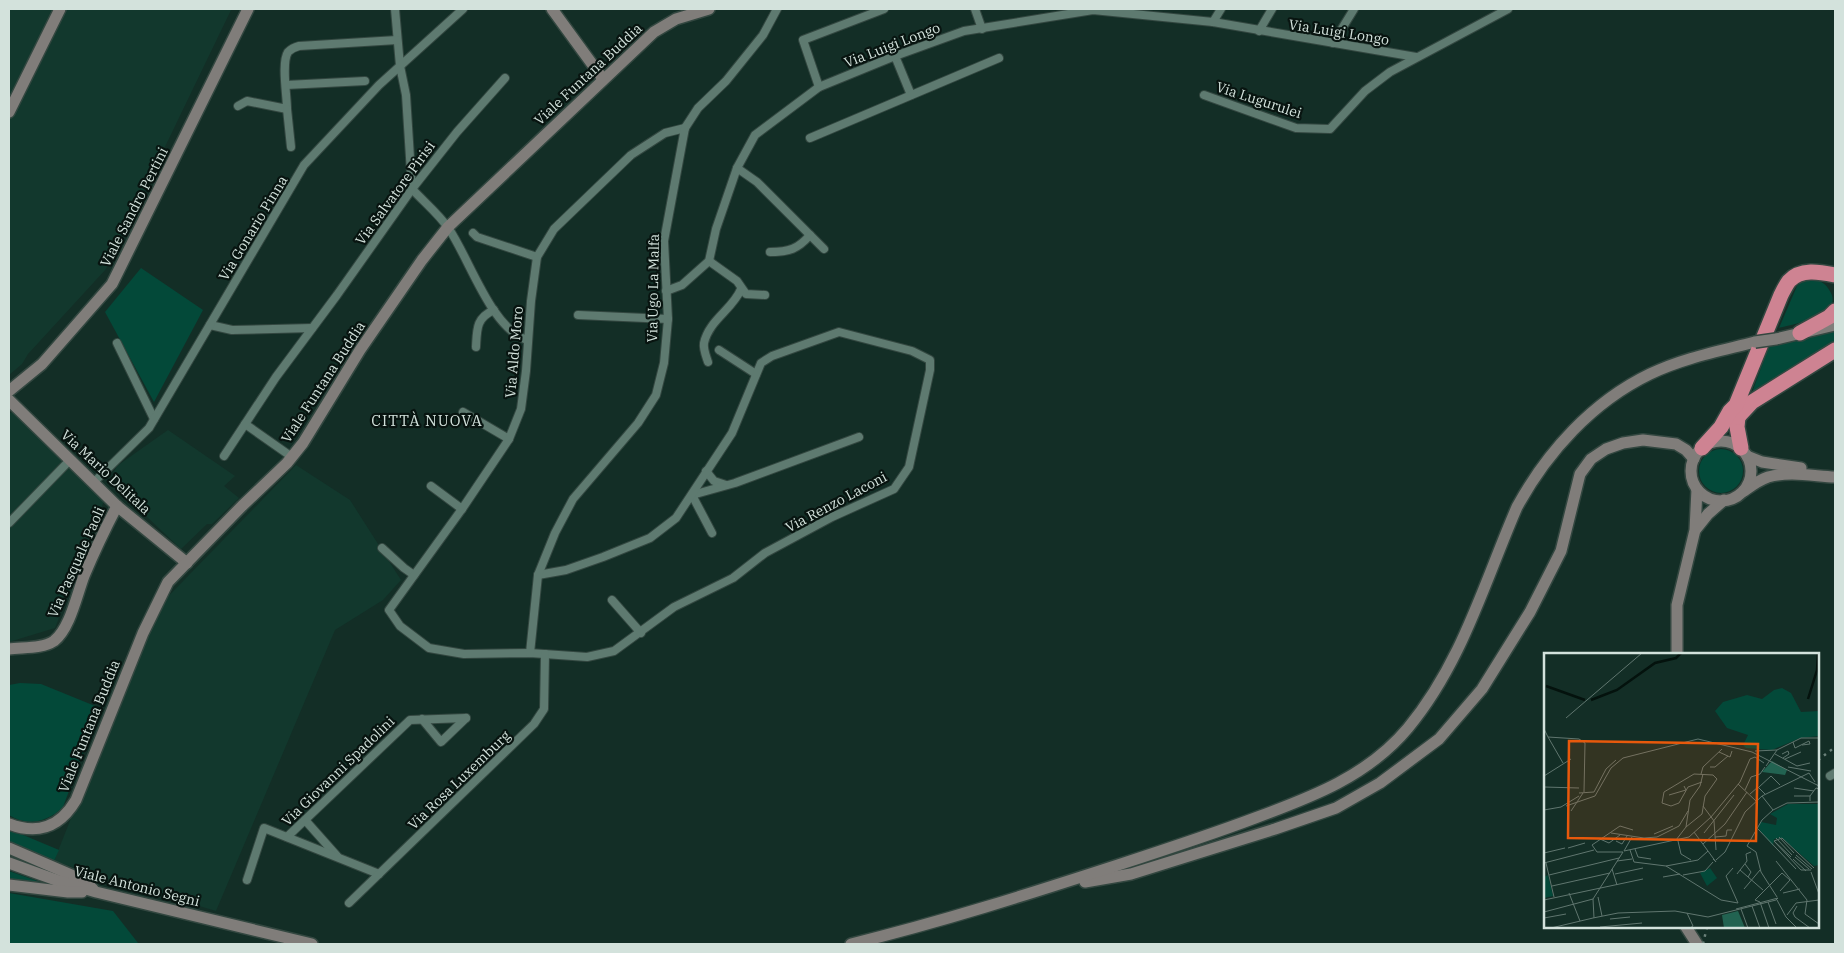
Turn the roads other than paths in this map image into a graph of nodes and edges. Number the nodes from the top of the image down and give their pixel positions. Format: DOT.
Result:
graph roads {
  1 [pos="60,9"];
  2 [pos="248,9"];
  3 [pos="395,9"];
  4 [pos="463,9"];
  5 [pos="552,9"];
  6 [pos="709,9"];
  7 [pos="777,9"];
  8 [pos="884,9"];
  9 [pos="975,9"];
  10 [pos="1220,9"];
  11 [pos="1272,9"];
  12 [pos="1354,9"];
  13 [pos="1508,9"];
  14 [pos="1213,22"];
  15 [pos="982,28"];
  16 [pos="1259,31"];
  17 [pos="397,40"];
  18 [pos="1333,43"];
  19 [pos="895,56"];
  20 [pos="1416,57"];
  21 [pos="999,58"];
  22 [pos="400,66"];
  23 [pos="505,78"];
  24 [pos="603,79"];
  25 [pos="365,81"];
  26 [pos="286,85"];
  27 [pos="819,88"];
  28 [pos="911,95"];
  29 [pos="1204,95"];
  30 [pos="238,106"];
  31 [pos="287,109"];
  32 [pos="9,112"];
  33 [pos="685,128"];
  34 [pos="810,138"];
  35 [pos="290,147"];
  36 [pos="737,168"];
  37 [pos="412,190"];
  38 [pos="448,227"];
  39 [pos="473,232"];
  40 [pos="810,235"];
  41 [pos="824,248"];
  42 [pos="770,252"];
  43 [pos="537,257"];
  44 [pos="709,261"];
  45 [pos="1815,271"];
  46 [pos="1835,275"];
  47 [pos="1835,288"];
  48 [pos="741,289"];
  49 [pos="666,291"];
  50 [pos="765,295"];
  51 [pos="494,310"];
  52 [pos="1835,311"];
  53 [pos="578,315"];
  54 [pos="668,319"];
  55 [pos="210,325"];
  56 [pos="1835,325"];
  57 [pos="312,328"];
  58 [pos="1800,333"];
  59 [pos="527,340"];
  60 [pos="117,343"];
  61 [pos="476,347"];
  62 [pos="719,350"];
  63 [pos="1835,350"];
  64 [pos="708,362"];
  65 [pos="756,374"];
  66 [pos="9,391"];
  67 [pos="9,400"];
  68 [pos="1737,411"];
  69 [pos="463,412"];
  70 [pos="154,418"];
  71 [pos="245,424"];
  72 [pos="859,437"];
  73 [pos="509,439"];
  74 [pos="1744,452"];
  75 [pos="1698,454"];
  76 [pos="224,456"];
  77 [pos="292,457"];
  78 [pos="70,460"];
  79 [pos="1835,470"];
  80 [pos="706,471"];
  81 [pos="1835,477"];
  82 [pos="93,483"];
  83 [pos="726,485"];
  84 [pos="430,486"];
  85 [pos="1697,489"];
  86 [pos="1744,491"];
  87 [pos="692,495"];
  88 [pos="1724,500"];
  89 [pos="117,506"];
  90 [pos="462,509"];
  91 [pos="9,523"];
  92 [pos="1695,530"];
  93 [pos="712,533"];
  94 [pos="382,548"];
  95 [pos="187,563"];
  96 [pos="414,575"];
  97 [pos="538,575"];
  98 [pos="612,600"];
  99 [pos="641,633"];
  100 [pos="9,649"];
  101 [pos="530,653"];
  102 [pos="1677,653"];
  103 [pos="546,654"];
  104 [pos="422,719"];
  105 [pos="305,820"];
  106 [pos="9,824"];
  107 [pos="287,837"];
  108 [pos="9,848"];
  109 [pos="338,858"];
  110 [pos="9,863"];
  111 [pos="379,874"];
  112 [pos="246,880"];
  113 [pos="9,885"];
  114 [pos="1041,890"];
  115 [pos="96,892"];
  116 [pos="349,903"];
  117 [pos="1687,928"];
  118 [pos="312,944"];
  119 [pos="851,944"];
  120 [pos="1697,944"];
  1 -- 32 [label="main road"];
  2 -- 66 [label="main road, Viale Sandro Pertini"];
  3 -- 17 [label="street"];
  4 -- 22 [label="street, Via Gonario Pinna"];
  5 -- 24 [label="main road"];
  6 -- 24 [label="main road, Viale Funtana Buddia"];
  7 -- 33 [label="street, Via Ugo La Malfa"];
  8 -- 27 [label="street"];
  9 -- 15 [label="street"];
  10 -- 14 [label="street"];
  11 -- 16 [label="street"];
  12 -- 18 [label="street"];
  13 -- 20 [label="street, Via Lugurulei"];
  14 -- 15 [label="street, Via Luigi Longo"];
  14 -- 16 [label="street, Via Luigi Longo"];
  15 -- 19 [label="street, Via Luigi Longo"];
  16 -- 18 [label="street, Via Luigi Longo"];
  17 -- 22 [label="street"];
  17 -- 26 [label="street"];
  18 -- 20 [label="street, Via Luigi Longo"];
  19 -- 27 [label="street, Via Luigi Longo"];
  19 -- 28 [label="street"];
  20 -- 29 [label="street, Via Lugurulei"];
  21 -- 28 [label="street"];
  22 -- 37 [label="street"];
  22 -- 55 [label="street, Via Gonario Pinna"];
  23 -- 37 [label="street, Via Salvatore Pirisi"];
  24 -- 38 [label="main road, Viale Funtana Buddia"];
  25 -- 26 [label="street"];
  26 -- 31 [label="street"];
  27 -- 36 [label="street, Via Luigi Longo"];
  28 -- 34 [label="street"];
  30 -- 31 [label="street"];
  31 -- 35 [label="street"];
  33 -- 43 [label="street, Via Aldo Moro"];
  33 -- 49 [label="street, Via Ugo La Malfa"];
  36 -- 40 [label="street"];
  36 -- 44 [label="street, Via Luigi Longo"];
  37 -- 38 [label="street"];
  37 -- 57 [label="street, Via Salvatore Pirisi"];
  38 -- 51 [label="street"];
  38 -- 77 [label="main road, Viale Funtana Buddia"];
  39 -- 43 [label="street"];
  40 -- 41 [label="street"];
  40 -- 42 [label="street"];
  43 -- 59 [label="street, Via Aldo Moro"];
  44 -- 48 [label="street"];
  44 -- 49 [label="street"];
  45 -- 46 [label="highway"];
  45 -- 47 [label="highway"];
  45 -- 68 [label="highway"];
  48 -- 50 [label="street"];
  48 -- 64 [label="street"];
  49 -- 54 [label="street, Via Ugo La Malfa"];
  51 -- 59 [label="street"];
  51 -- 61 [label="street"];
  52 -- 58 [label="highway"];
  53 -- 54 [label="street"];
  54 -- 97 [label="street, Via Ugo La Malfa"];
  55 -- 57 [label="street"];
  55 -- 70 [label="street, Via Gonario Pinna"];
  56 -- 58 [label="main road"];
  57 -- 71 [label="street, Via Salvatore Pirisi"];
  58 -- 114 [label="main road, bridge"];
  59 -- 73 [label="street, Via Aldo Moro"];
  60 -- 70 [label="street"];
  62 -- 65 [label="street"];
  63 -- 68 [label="highway"];
  65 -- 80 [label="street, Via Renzo Laconi"];
  65 -- 99 [label="street, Via Renzo Laconi"];
  67 -- 78 [label="main road, Via Mario Delitala"];
  68 -- 74 [label="highway"];
  68 -- 75 [label="highway"];
  69 -- 73 [label="street"];
  70 -- 82 [label="street, Via Gonario Pinna"];
  71 -- 76 [label="street, Via Salvatore Pirisi"];
  71 -- 77 [label="street"];
  72 -- 83 [label="street"];
  73 -- 90 [label="street, Via Aldo Moro"];
  74 -- 75 [label="main road"];
  74 -- 79 [label="main road"];
  74 -- 86 [label="main road"];
  75 -- 85 [label="main road"];
  75 -- 114 [label="main road"];
  77 -- 95 [label="main road, Viale Funtana Buddia"];
  78 -- 82 [label="main road, Via Mario Delitala"];
  78 -- 91 [label="street"];
  80 -- 83 [label="street"];
  80 -- 87 [label="street, Via Renzo Laconi"];
  81 -- 86 [label="main road"];
  82 -- 89 [label="main road, Via Mario Delitala"];
  83 -- 87 [label="street"];
  84 -- 90 [label="street"];
  85 -- 88 [label="main road"];
  85 -- 92 [label="main road"];
  86 -- 88 [label="main road"];
  87 -- 93 [label="street"];
  87 -- 97 [label="street, Via Renzo Laconi"];
  88 -- 92 [label="main road"];
  89 -- 95 [label="main road, Via Mario Delitala"];
  89 -- 100 [label="main road, Via Pasquale Paoli"];
  90 -- 96 [label="street, Via Aldo Moro"];
  92 -- 102 [label="main road"];
  94 -- 96 [label="street"];
  95 -- 106 [label="main road, Viale Funtana Buddia"];
  96 -- 101 [label="street, Via Aldo Moro"];
  97 -- 101 [label="street, Via Ugo La Malfa"];
  98 -- 99 [label="street"];
  99 -- 103 [label="street"];
  101 -- 103 [label="street"];
  103 -- 111 [label="street, Via Rosa Luxemburg"];
  104 -- 104 [label="street, Via Giovanni Spadolini"];
  104 -- 105 [label="street, Via Giovanni Spadolini"];
  105 -- 107 [label="street, Via Giovanni Spadolini"];
  105 -- 109 [label="street"];
  107 -- 109 [label="street"];
  107 -- 112 [label="street"];
  108 -- 115 [label="main road"];
  109 -- 111 [label="street"];
  110 -- 115 [label="main road, Viale Antonio Segni"];
  111 -- 116 [label="street, Via Rosa Luxemburg"];
  113 -- 115 [label="main road"];
  114 -- 119 [label="main road"];
  115 -- 118 [label="main road, Viale Antonio Segni"];
  117 -- 120 [label="main road"];
}
